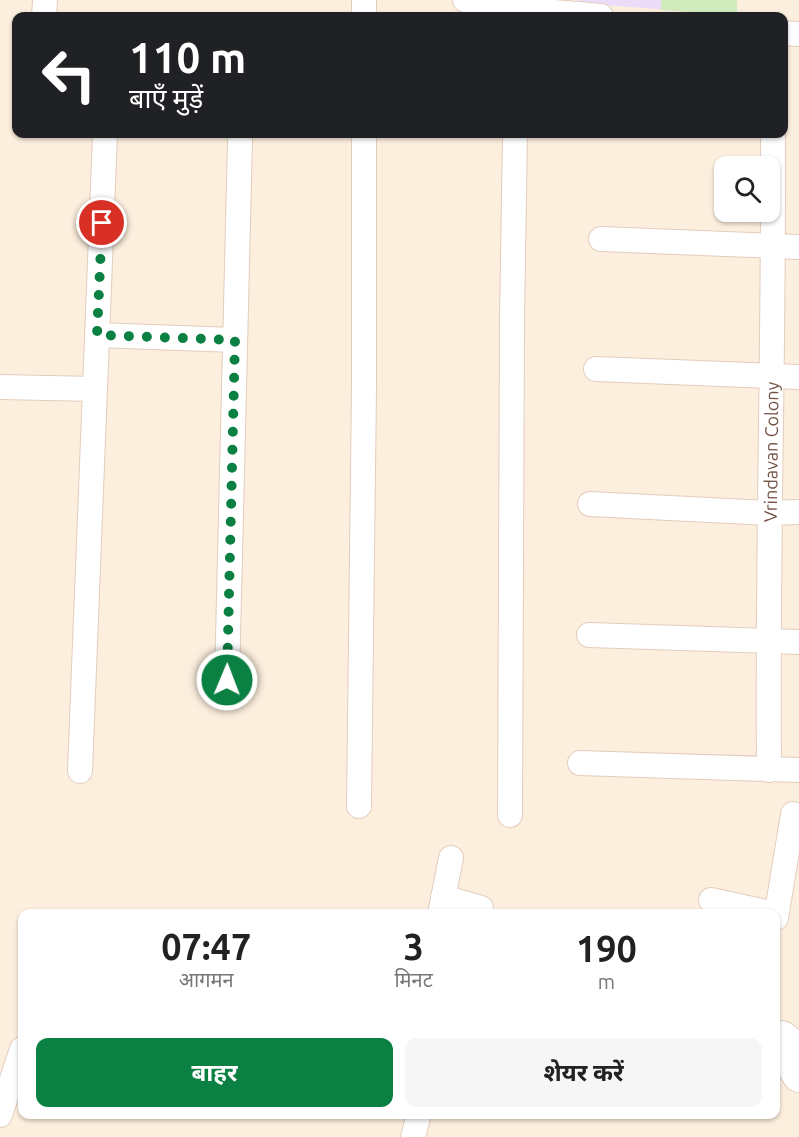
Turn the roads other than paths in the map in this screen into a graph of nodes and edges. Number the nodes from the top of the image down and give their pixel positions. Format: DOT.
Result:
graph roads {
  1 [pos="465,0"];
  2 [pos="514,12"];
  3 [pos="105,138"];
  4 [pos="240,138"];
  5 [pos="364,138"];
  6 [pos="516,138"];
  7 [pos="773,138"];
  8 [pos="601,239"];
  9 [pos="773,246"];
  10 [pos="799,247"];
  11 [pos="97,335"];
  12 [pos="235,340"];
  13 [pos="596,369"];
  14 [pos="772,376"];
  15 [pos="799,377"];
  16 [pos="0,387"];
  17 [pos="95,389"];
  18 [pos="590,504"];
  19 [pos="799,512"];
  20 [pos="770,513"];
  21 [pos="589,635"];
  22 [pos="768,642"];
  23 [pos="799,642"];
  24 [pos="227,680"];
  25 [pos="580,763"];
  26 [pos="769,770"];
  27 [pos="799,770"];
  28 [pos="80,771"];
  29 [pos="359,806"];
  30 [pos="793,814"];
  31 [pos="510,815"];
  32 [pos="451,858"];
  33 [pos="711,900"];
  34 [pos="442,905"];
  35 [pos="481,908"];
  36 [pos="750,909"];
  37 [pos="777,909"];
  38 [pos="780,1033"];
  39 [pos="18,1061"];
  40 [pos="799,1080"];
  41 [pos="0,1114"];
  42 [pos="418,1119"];
  43 [pos="413,1137"];
  1 -- 2 [label="street"];
  3 -- 11 [label="street"];
  4 -- 12 [label="street"];
  5 -- 29 [label="street"];
  6 -- 31 [label="street"];
  7 -- 9 [label="street, Vrindavan Colony"];
  8 -- 9 [label="street"];
  9 -- 10 [label="street"];
  9 -- 14 [label="street, Vrindavan Colony"];
  11 -- 12 [label="street"];
  11 -- 17 [label="street"];
  12 -- 24 [label="street"];
  13 -- 14 [label="street"];
  14 -- 15 [label="street"];
  14 -- 20 [label="street, Vrindavan Colony"];
  16 -- 17 [label="street"];
  17 -- 28 [label="street"];
  18 -- 20 [label="street"];
  19 -- 20 [label="street"];
  20 -- 22 [label="street, Vrindavan Colony"];
  21 -- 22 [label="street"];
  22 -- 23 [label="street"];
  22 -- 26 [label="street, Vrindavan Colony"];
  25 -- 26 [label="street"];
  26 -- 27 [label="street"];
  30 -- 37 [label="street"];
  32 -- 34 [label="street"];
  33 -- 36 [label="street"];
  34 -- 35 [label="street"];
  38 -- 40 [label="street"];
  39 -- 41 [label="street"];
  42 -- 43 [label="street"];
}
